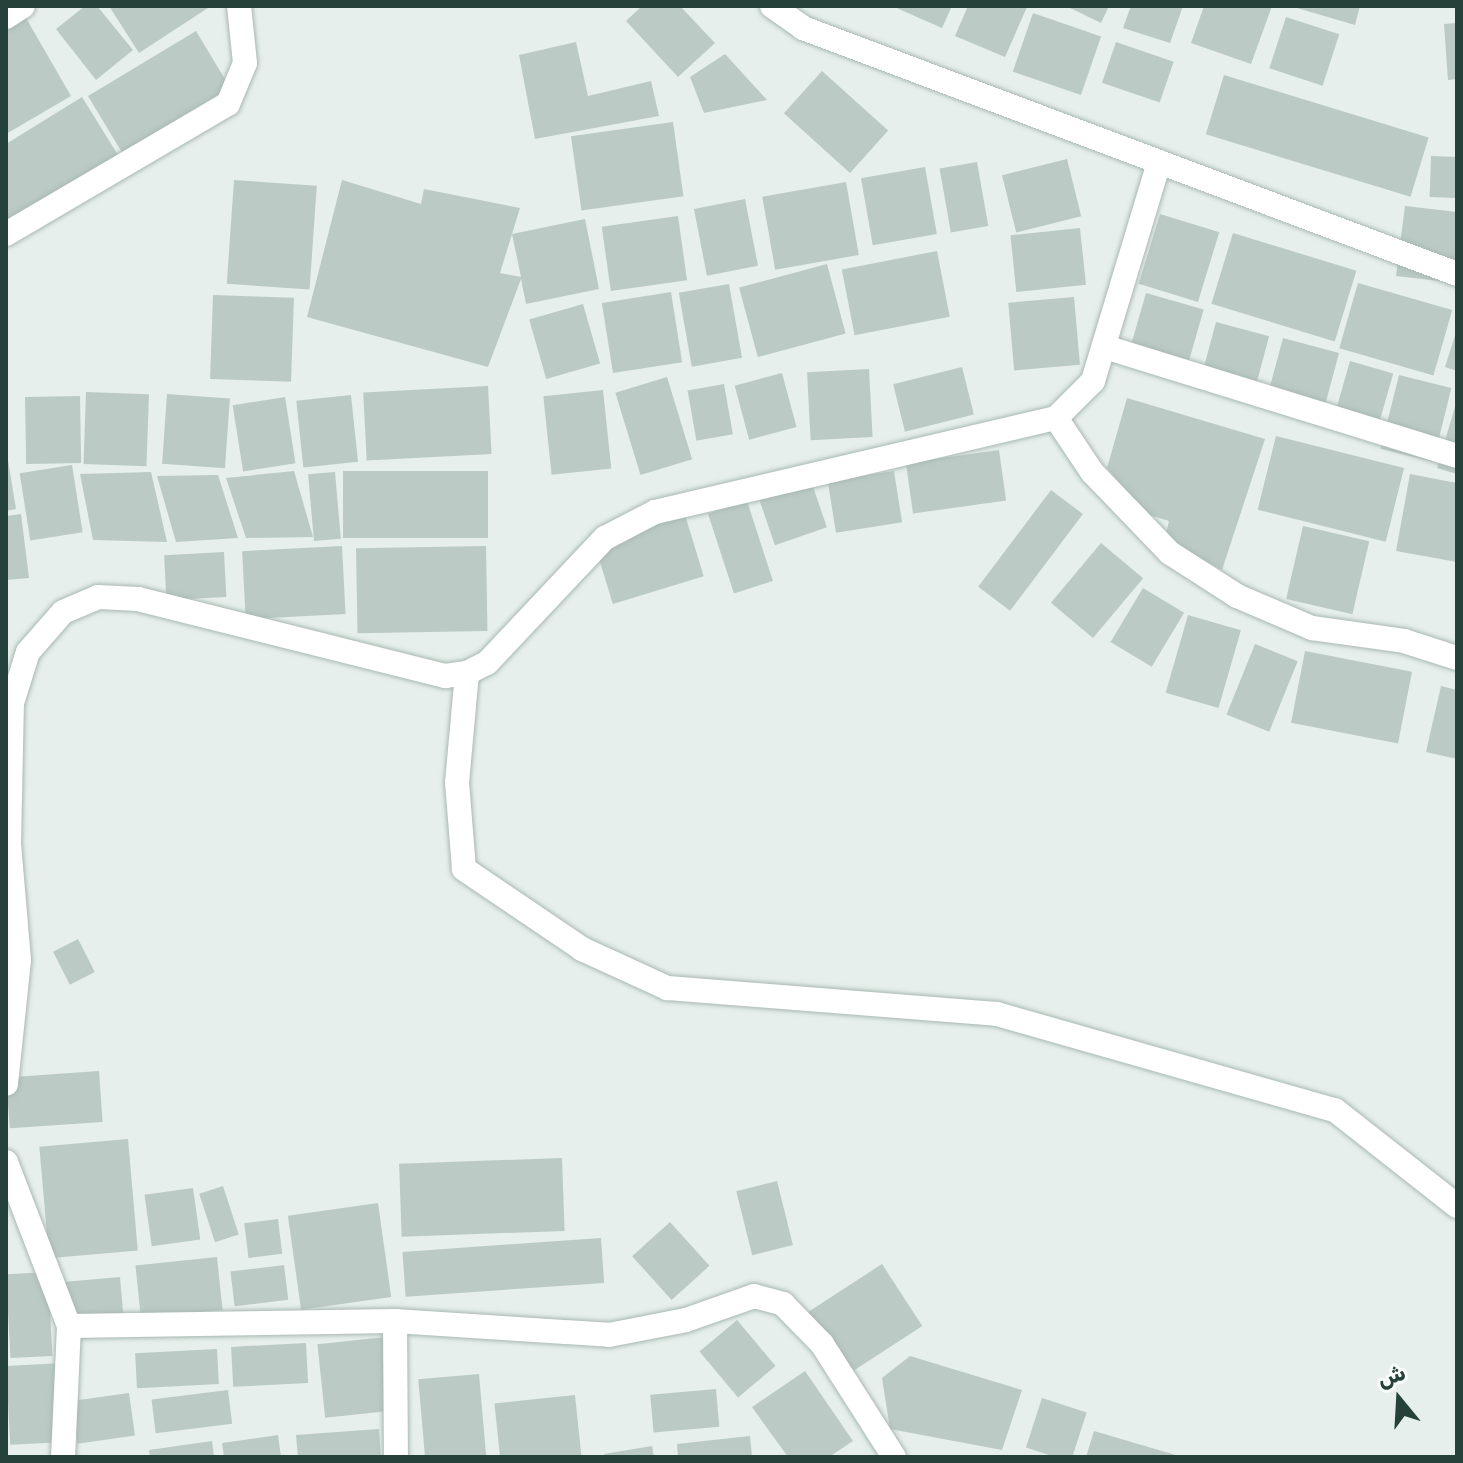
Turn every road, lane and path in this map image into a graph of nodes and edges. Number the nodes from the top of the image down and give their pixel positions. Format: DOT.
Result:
graph roads {
  1 [pos="23,6"];
  2 [pos="239,6"];
  3 [pos="772,6"];
  4 [pos="6,17"];
  5 [pos="1159,162"];
  6 [pos="6,234"];
  7 [pos="1457,274"];
  8 [pos="1105,347"];
  9 [pos="1056,418"];
  10 [pos="1457,456"];
  11 [pos="1457,658"];
  12 [pos="467,673"];
  13 [pos="9,703"];
  14 [pos="12,950"];
  15 [pos="6,1084"];
  16 [pos="6,1162"];
  17 [pos="1457,1206"];
  18 [pos="395,1321"];
  19 [pos="69,1326"];
  20 [pos="63,1457"];
  21 [pos="396,1457"];
  22 [pos="894,1457"];
  1 -- 4 [label="street"];
  2 -- 6 [label="street"];
  3 -- 5 [label="street"];
  5 -- 7 [label="street"];
  5 -- 8 [label="street"];
  8 -- 9 [label="street"];
  8 -- 10 [label="street"];
  9 -- 11 [label="street"];
  9 -- 12 [label="street"];
  12 -- 13 [label="street"];
  12 -- 17 [label="street"];
  13 -- 14 [label="street"];
  14 -- 15 [label="street"];
  16 -- 19 [label="street"];
  18 -- 19 [label="street"];
  18 -- 21 [label="street"];
  18 -- 22 [label="street"];
  19 -- 20 [label="street"];
}
